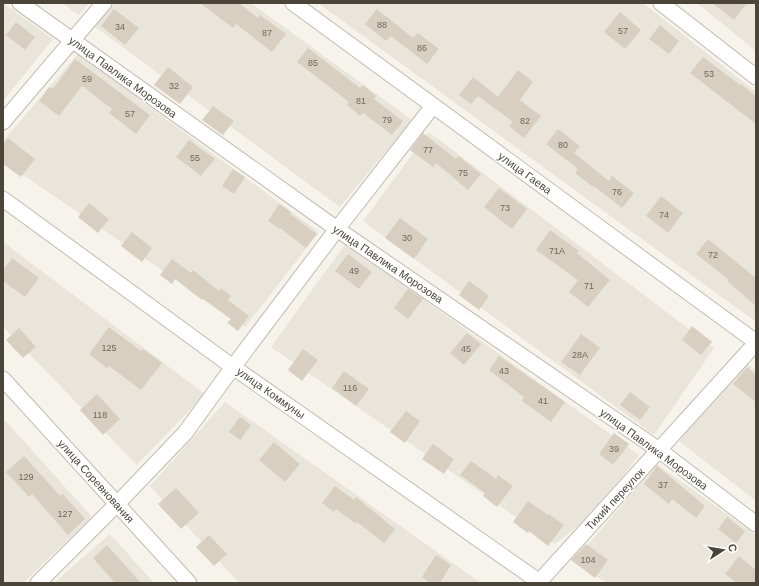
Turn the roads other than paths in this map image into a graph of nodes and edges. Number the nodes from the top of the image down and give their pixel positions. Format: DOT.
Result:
graph roads {
  1 [pos="20,3"];
  2 [pos="104,3"];
  3 [pos="293,3"];
  4 [pos="661,3"];
  5 [pos="73,41"];
  6 [pos="756,78"];
  7 [pos="433,106"];
  8 [pos="3,122"];
  9 [pos="3,200"];
  10 [pos="337,229"];
  11 [pos="756,343"];
  12 [pos="233,367"];
  13 [pos="3,380"];
  14 [pos="660,450"];
  15 [pos="117,504"];
  16 [pos="756,524"];
  17 [pos="539,582"];
  18 [pos="38,583"];
  19 [pos="189,583"];
  1 -- 5 [label="street, улица Павлика Морозова"];
  2 -- 5 [label="street"];
  3 -- 7 [label="street, улица Гаева"];
  4 -- 6 [label="street"];
  5 -- 8 [label="street"];
  5 -- 10 [label="street, улица Павлика Морозова"];
  7 -- 10 [label="street"];
  7 -- 11 [label="street, улица Гаева"];
  9 -- 12 [label="street, улица Коммуны"];
  10 -- 12 [label="street"];
  10 -- 14 [label="street, улица Павлика Морозова"];
  11 -- 14 [label="street, Тихий переулок"];
  12 -- 15 [label="street"];
  12 -- 17 [label="street, улица Коммуны"];
  13 -- 15 [label="street, улица Соревнования"];
  14 -- 16 [label="street, улица Павлика Морозова"];
  14 -- 17 [label="street, Тихий переулок"];
  15 -- 18 [label="street"];
  15 -- 19 [label="street, улица Соревнования"];
}
